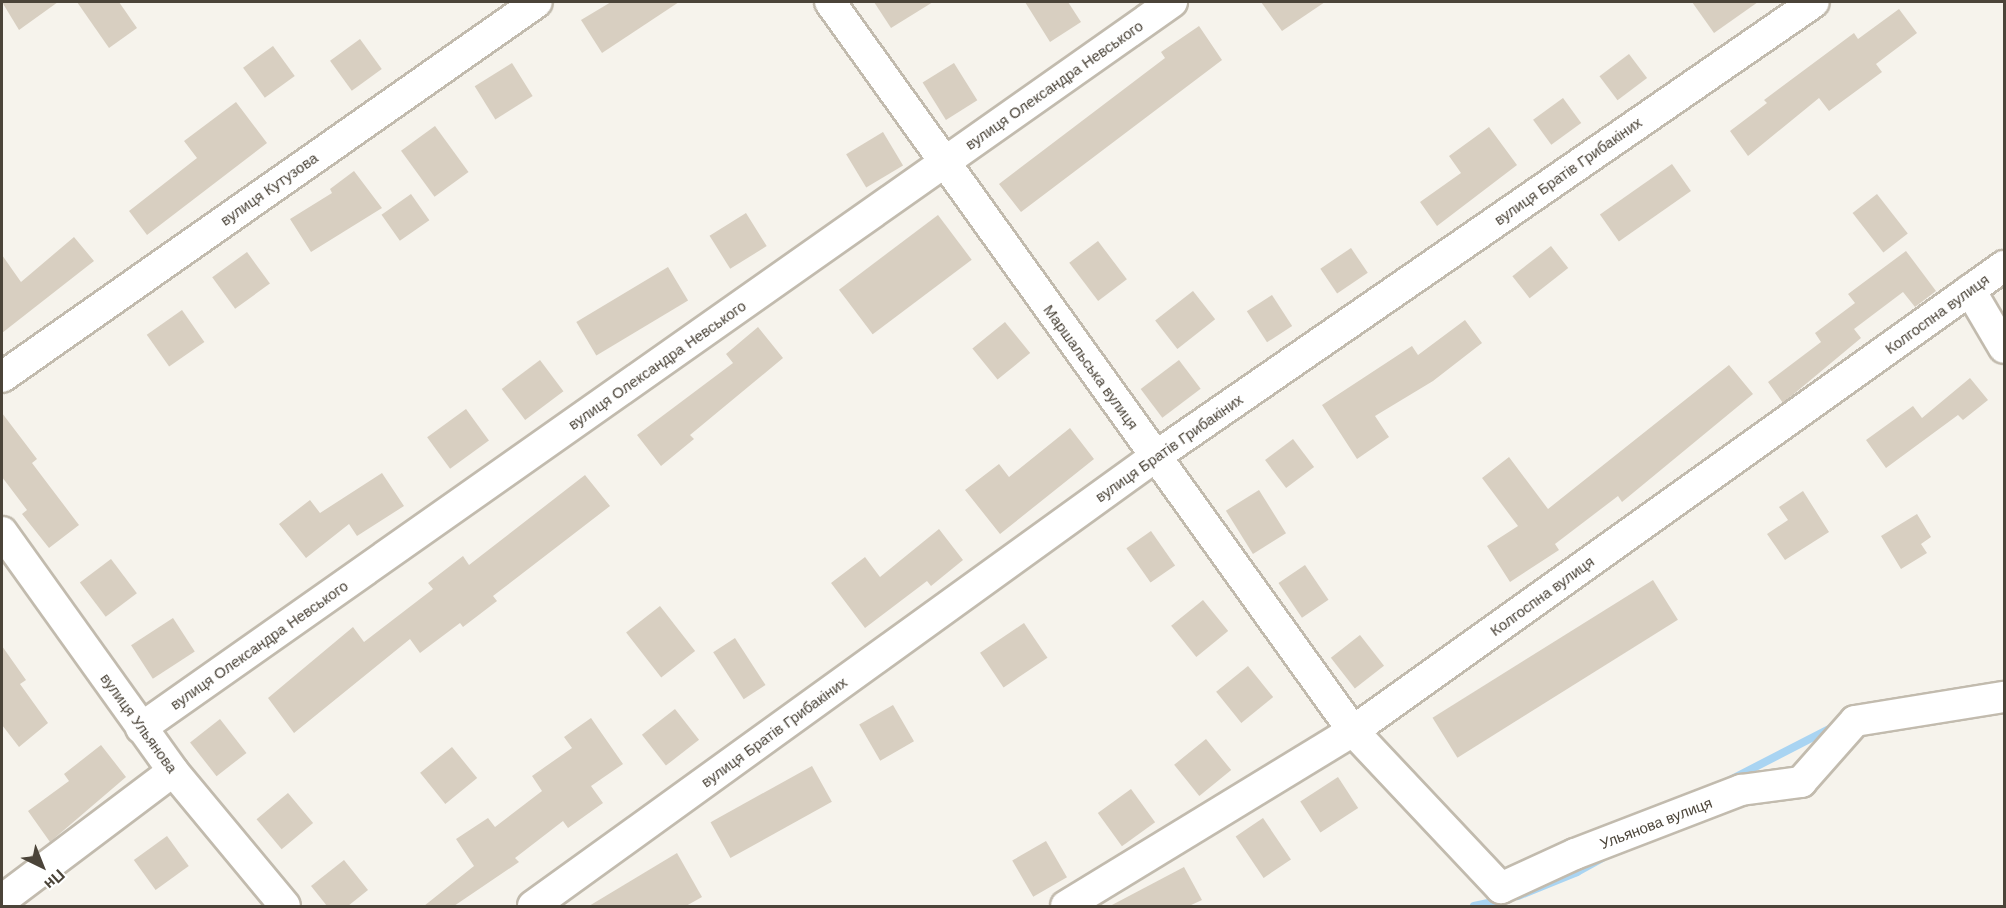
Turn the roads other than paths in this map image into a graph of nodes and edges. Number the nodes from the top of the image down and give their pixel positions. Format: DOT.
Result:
graph roads {
  1 [pos="537,2"];
  2 [pos="830,2"];
  3 [pos="1172,2"];
  4 [pos="1814,2"];
  5 [pos="944,162"];
  6 [pos="2004,266"];
  7 [pos="1970,290"];
  8 [pos="2004,348"];
  9 [pos="2,377"];
  10 [pos="1156,456"];
  11 [pos="2,532"];
  12 [pos="2004,697"];
  13 [pos="141,728"];
  14 [pos="1353,731"];
  15 [pos="173,771"];
  16 [pos="2,900"];
  17 [pos="285,906"];
  18 [pos="533,906"];
  19 [pos="1066,906"];
  1 -- 9 [label="street, вулиця Кутузова"];
  2 -- 5 [label="street, Маршальська вулиця"];
  3 -- 5 [label="street, вулиця Олександра Невського"];
  4 -- 10 [label="street, вулиця Братів Грибакіних"];
  5 -- 10 [label="street, Маршальська вулиця"];
  5 -- 13 [label="street, вулиця Олександра Невського"];
  6 -- 7 [label="street, Колгоспна вулиця"];
  7 -- 8 [label="street"];
  7 -- 14 [label="street, Колгоспна вулиця"];
  10 -- 14 [label="street, Маршальська вулиця"];
  10 -- 18 [label="street, вулиця Братів Грибакіних"];
  11 -- 13 [label="street, вулиця Ульянова"];
  12 -- 14 [label="street, Ульянова вулиця"];
  13 -- 15 [label="street, вулиця Ульянова"];
  14 -- 19 [label="street, Колгоспна вулиця"];
  15 -- 16 [label="street"];
  15 -- 17 [label="street, вулиця Ульянова"];
}
